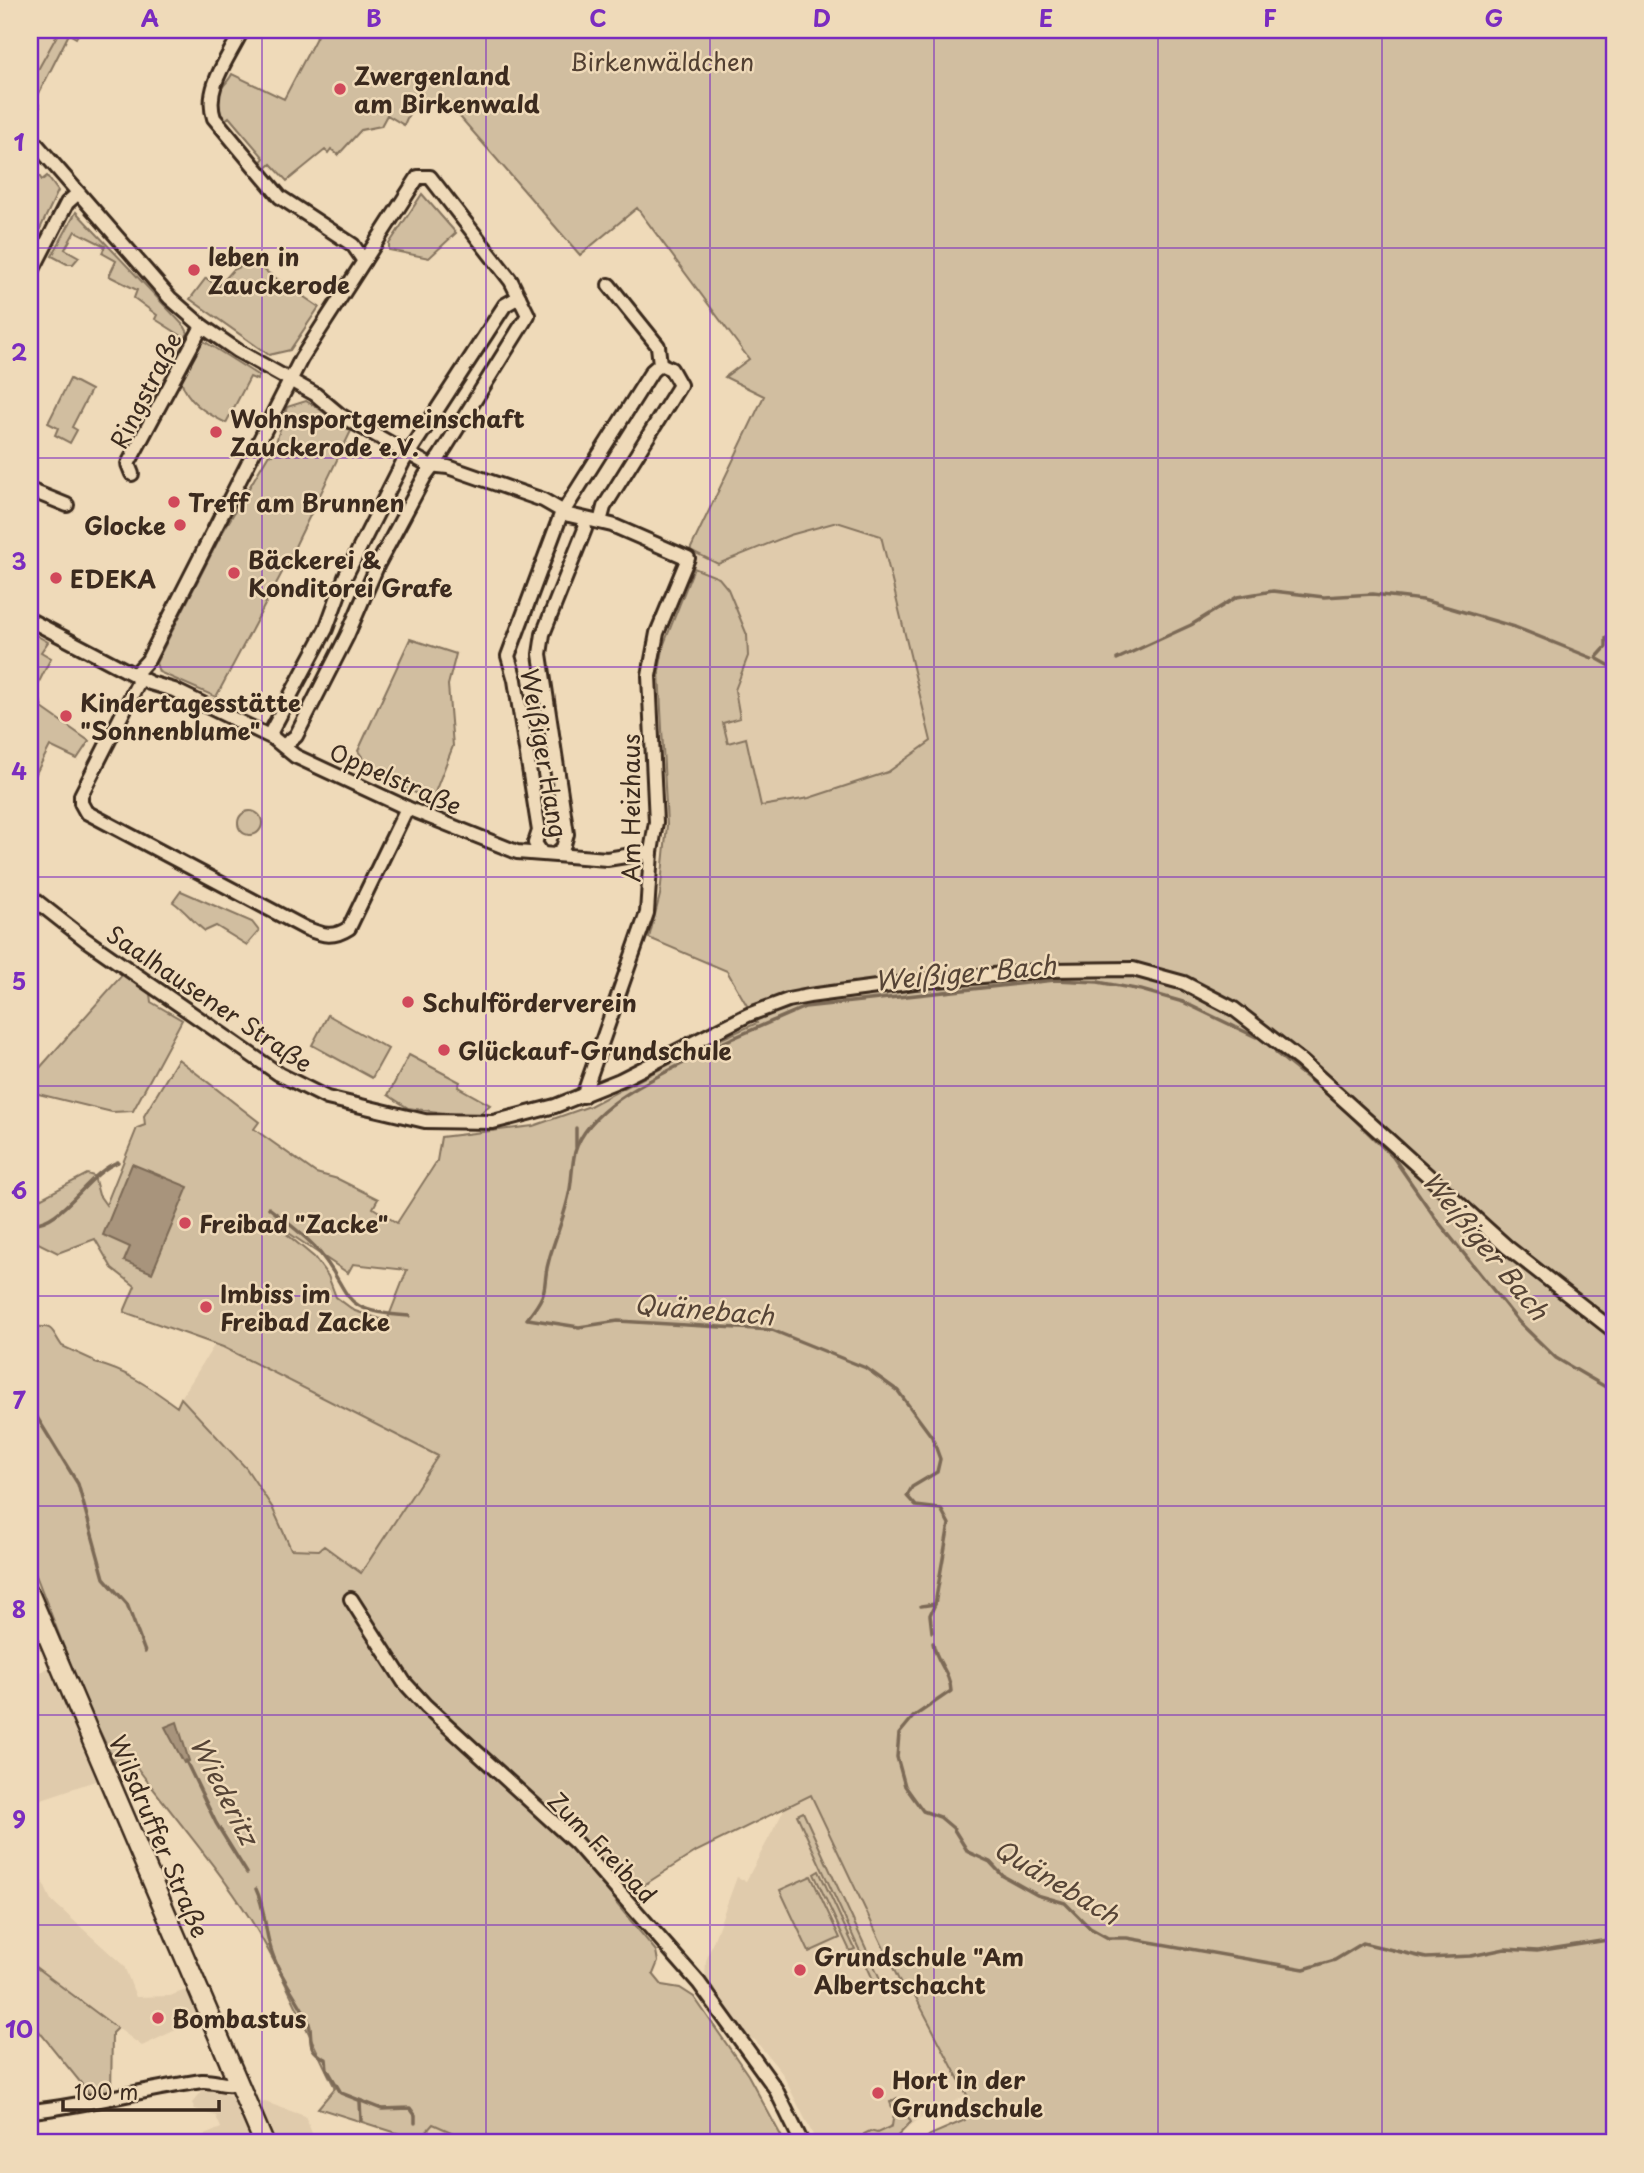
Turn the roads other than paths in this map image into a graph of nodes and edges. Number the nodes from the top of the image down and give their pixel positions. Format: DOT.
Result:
graph roads {
  1 [pos="245,30"];
  2 [pos="30,138"];
  3 [pos="78,194"];
  4 [pos="363,261"];
  5 [pos="30,275"];
  6 [pos="609,285"];
  7 [pos="519,297"];
  8 [pos="202,326"];
  9 [pos="666,367"];
  10 [pos="289,380"];
  11 [pos="409,455"];
  12 [pos="433,466"];
  13 [pos="132,474"];
  14 [pos="30,490"];
  15 [pos="67,505"];
  16 [pos="563,512"];
  17 [pos="583,520"];
  18 [pos="600,522"];
  19 [pos="30,620"];
  20 [pos="136,673"];
  21 [pos="278,742"];
  22 [pos="407,808"];
  23 [pos="541,852"];
  24 [pos="650,852"];
  25 [pos="557,853"];
  26 [pos="30,896"];
  27 [pos="583,1096"];
  28 [pos="1614,1331"];
  29 [pos="30,1595"];
  30 [pos="351,1599"];
  31 [pos="241,2089"];
  32 [pos="32,2111"];
  33 [pos="264,2143"];
  34 [pos="802,2143"];
  1 -- 4 [label="street"];
  2 -- 3 [label="street"];
  3 -- 5 [label="street"];
  3 -- 8 [label="street"];
  4 -- 7 [label="street"];
  4 -- 10 [label="street"];
  6 -- 9 [label="street"];
  7 -- 11 [label="street"];
  7 -- 12 [label="street"];
  8 -- 10 [label="street"];
  8 -- 13 [label="street, Ringstraße"];
  9 -- 16 [label="street, Weißiger Hang"];
  9 -- 18 [label="street"];
  10 -- 11 [label="street"];
  10 -- 20 [label="street"];
  11 -- 12 [label="street"];
  11 -- 21 [label="street"];
  12 -- 16 [label="street"];
  12 -- 21 [label="street"];
  14 -- 15 [label="street"];
  16 -- 17 [label="street"];
  16 -- 23 [label="street, Weißiger Hang"];
  17 -- 18 [label="street"];
  17 -- 25 [label="street, Weißiger Hang"];
  18 -- 24 [label="street, Am Heizhaus"];
  19 -- 20 [label="street, Oppelstraße"];
  20 -- 21 [label="street, Oppelstraße"];
  20 -- 22 [label="street"];
  21 -- 22 [label="street, Oppelstraße"];
  22 -- 23 [label="street, Oppelstraße"];
  23 -- 25 [label="street, Oppelstraße"];
  24 -- 25 [label="street, Oppelstraße"];
  24 -- 27 [label="street, Am Heizhaus"];
  26 -- 27 [label="street, Saalhausener Straße"];
  27 -- 28 [label="street, Saalhausener Straße"];
  29 -- 31 [label="main road, Wilsdruffer Straße"];
  30 -- 34 [label="street, Zum Freibad"];
  31 -- 32 [label="street"];
  31 -- 33 [label="main road, Wilsdruffer Straße"];
}
